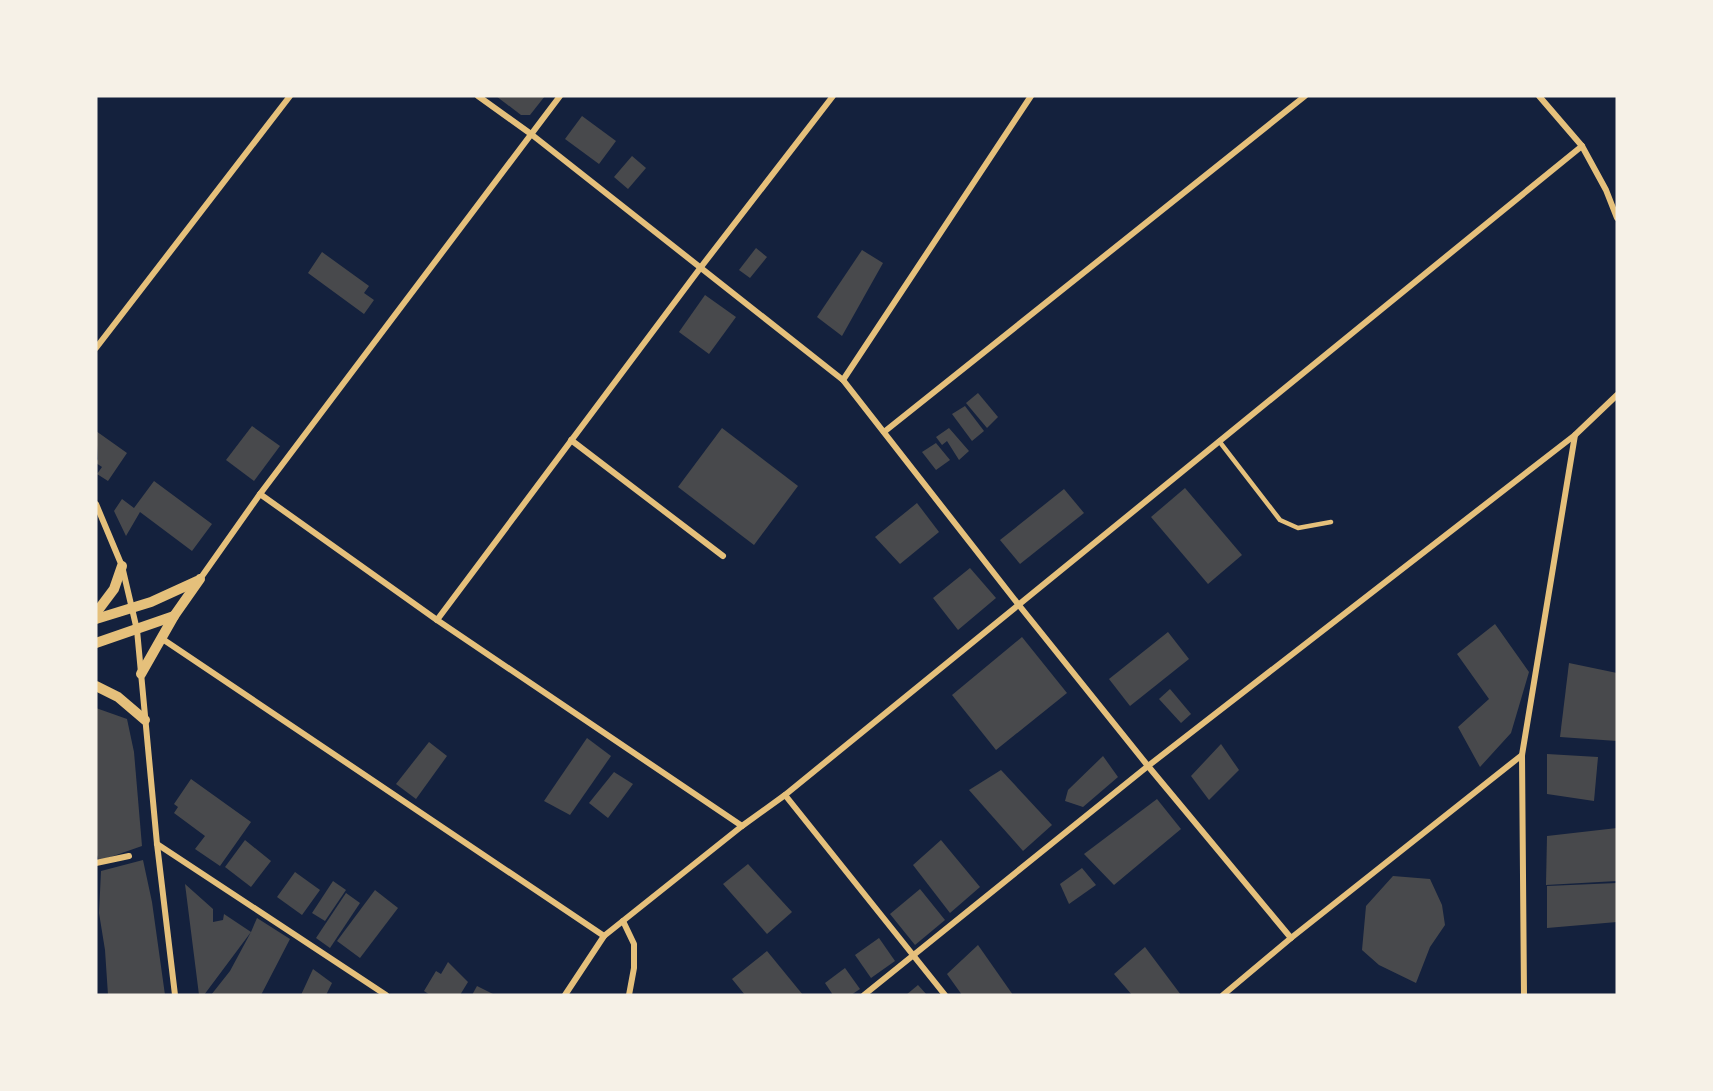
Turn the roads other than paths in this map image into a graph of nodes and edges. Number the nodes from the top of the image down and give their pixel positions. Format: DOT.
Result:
graph roads {
  1 [pos="290,96"];
  2 [pos="478,96"];
  3 [pos="560,96"];
  4 [pos="833,96"];
  5 [pos="1031,96"];
  6 [pos="1305,96"];
  7 [pos="1539,96"];
  8 [pos="531,134"];
  9 [pos="1582,147"];
  10 [pos="1617,218"];
  11 [pos="701,267"];
  12 [pos="96,348"];
  13 [pos="843,381"];
  14 [pos="1617,395"];
  15 [pos="884,432"];
  16 [pos="1575,435"];
  17 [pos="571,440"];
  18 [pos="1219,441"];
  19 [pos="260,494"];
  20 [pos="96,504"];
  21 [pos="1331,522"];
  22 [pos="723,556"];
  23 [pos="122,566"];
  24 [pos="200,579"];
  25 [pos="1018,604"];
  26 [pos="134,608"];
  27 [pos="96,614"];
  28 [pos="174,616"];
  29 [pos="96,619"];
  30 [pos="437,620"];
  31 [pos="137,630"];
  32 [pos="161,638"];
  33 [pos="96,643"];
  34 [pos="141,674"];
  35 [pos="96,686"];
  36 [pos="145,720"];
  37 [pos="1522,755"];
  38 [pos="1148,766"];
  39 [pos="785,795"];
  40 [pos="742,826"];
  41 [pos="157,844"];
  42 [pos="129,856"];
  43 [pos="96,863"];
  44 [pos="623,921"];
  45 [pos="604,936"];
  46 [pos="1291,938"];
  47 [pos="912,955"];
  48 [pos="175,995"];
  49 [pos="386,995"];
  50 [pos="565,995"];
  51 [pos="630,995"];
  52 [pos="864,995"];
  53 [pos="945,995"];
  54 [pos="1223,995"];
  55 [pos="1524,995"];
  1 -- 12 [label="street"];
  2 -- 8 [label="street"];
  3 -- 8 [label="street"];
  4 -- 11 [label="street"];
  5 -- 13 [label="street"];
  6 -- 15 [label="street"];
  7 -- 9 [label="street"];
  8 -- 11 [label="street"];
  8 -- 19 [label="street"];
  9 -- 10 [label="street"];
  9 -- 18 [label="street"];
  11 -- 13 [label="street"];
  11 -- 17 [label="street"];
  13 -- 15 [label="street"];
  14 -- 16 [label="street"];
  15 -- 25 [label="street"];
  16 -- 37 [label="street"];
  16 -- 38 [label="street"];
  17 -- 22 [label="street"];
  17 -- 30 [label="street"];
  18 -- 21 [label="lane"];
  18 -- 25 [label="street"];
  19 -- 24 [label="street"];
  19 -- 30 [label="street"];
  20 -- 23 [label="street"];
  23 -- 26 [label="street"];
  23 -- 27 [label="street"];
  24 -- 26 [label="street"];
  24 -- 28 [label="street"];
  25 -- 38 [label="street"];
  25 -- 39 [label="street"];
  26 -- 29 [label="street"];
  26 -- 31 [label="street"];
  28 -- 31 [label="street"];
  28 -- 32 [label="street"];
  30 -- 40 [label="street"];
  31 -- 33 [label="street"];
  31 -- 34 [label="street"];
  32 -- 34 [label="street"];
  32 -- 45 [label="street"];
  34 -- 36 [label="street"];
  35 -- 36 [label="street"];
  36 -- 41 [label="street"];
  37 -- 46 [label="street"];
  37 -- 55 [label="street"];
  38 -- 46 [label="street"];
  38 -- 47 [label="street"];
  39 -- 40 [label="street"];
  39 -- 47 [label="street"];
  40 -- 44 [label="street"];
  41 -- 48 [label="street"];
  41 -- 49 [label="street"];
  42 -- 43 [label="street"];
  44 -- 45 [label="street"];
  44 -- 51 [label="street"];
  45 -- 50 [label="street"];
  46 -- 54 [label="street"];
  47 -- 52 [label="street"];
  47 -- 53 [label="street"];
}
